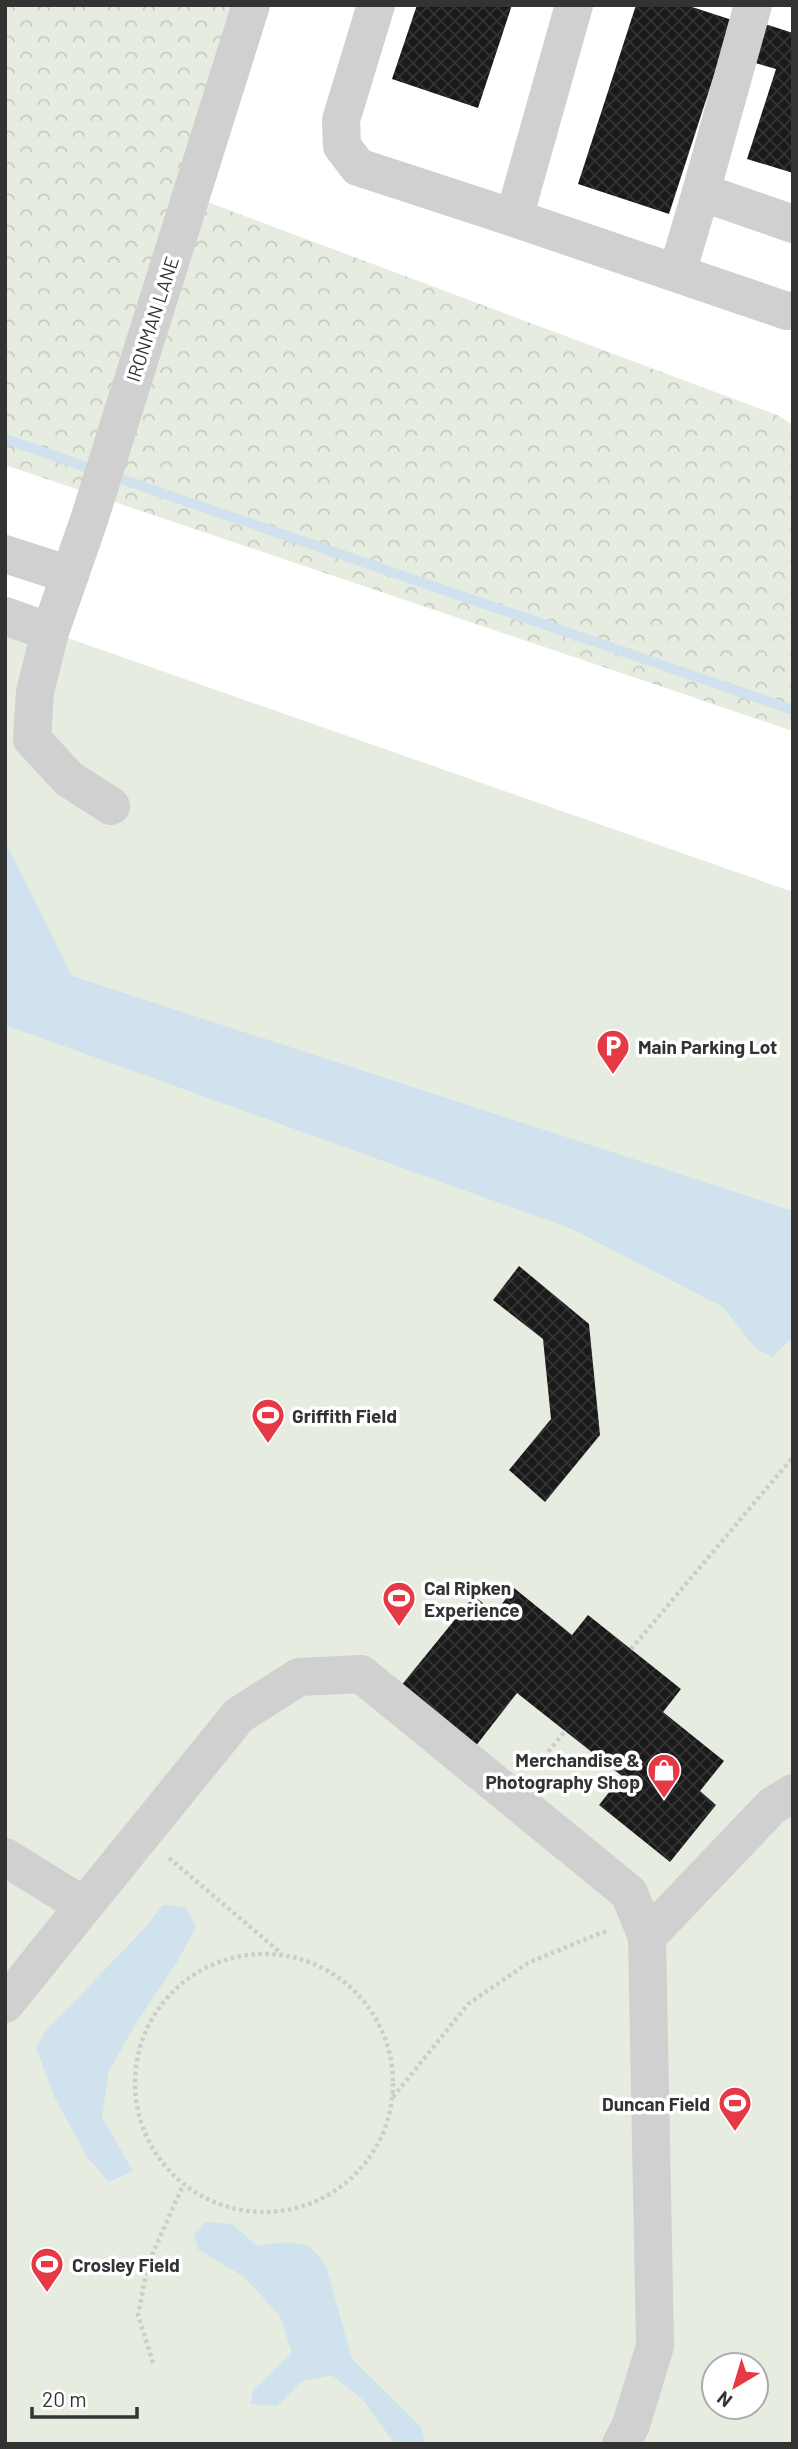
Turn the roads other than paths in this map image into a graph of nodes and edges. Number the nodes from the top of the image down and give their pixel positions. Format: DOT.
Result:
graph roads {
  1 [pos="251,5"];
  2 [pos="376,5"];
  3 [pos="574,5"];
  4 [pos="754,5"];
  5 [pos="701,192"];
  6 [pos="514,218"];
  7 [pos="793,224"];
  8 [pos="677,274"];
  9 [pos="793,310"];
  10 [pos="5,554"];
  11 [pos="70,575"];
  12 [pos="5,616"];
  13 [pos="50,632"];
  14 [pos="111,806"];
  15 [pos="793,1793"];
  16 [pos="5,1857"];
  17 [pos="84,1906"];
  18 [pos="647,1937"];
  19 [pos="5,2004"];
  20 [pos="621,2444"];
  1 -- 11 [label="street, IRONMAN LANE"];
  2 -- 6 [label="street"];
  3 -- 6 [label="street"];
  4 -- 5 [label="street"];
  5 -- 7 [label="street"];
  5 -- 8 [label="street"];
  6 -- 8 [label="street"];
  8 -- 9 [label="street"];
  10 -- 11 [label="street"];
  11 -- 13 [label="street, IRONMAN LANE"];
  12 -- 13 [label="street"];
  13 -- 14 [label="street, IRONMAN LANE"];
  15 -- 18 [label="street"];
  16 -- 17 [label="street"];
  17 -- 18 [label="street"];
  17 -- 19 [label="street"];
  18 -- 20 [label="street"];
}
